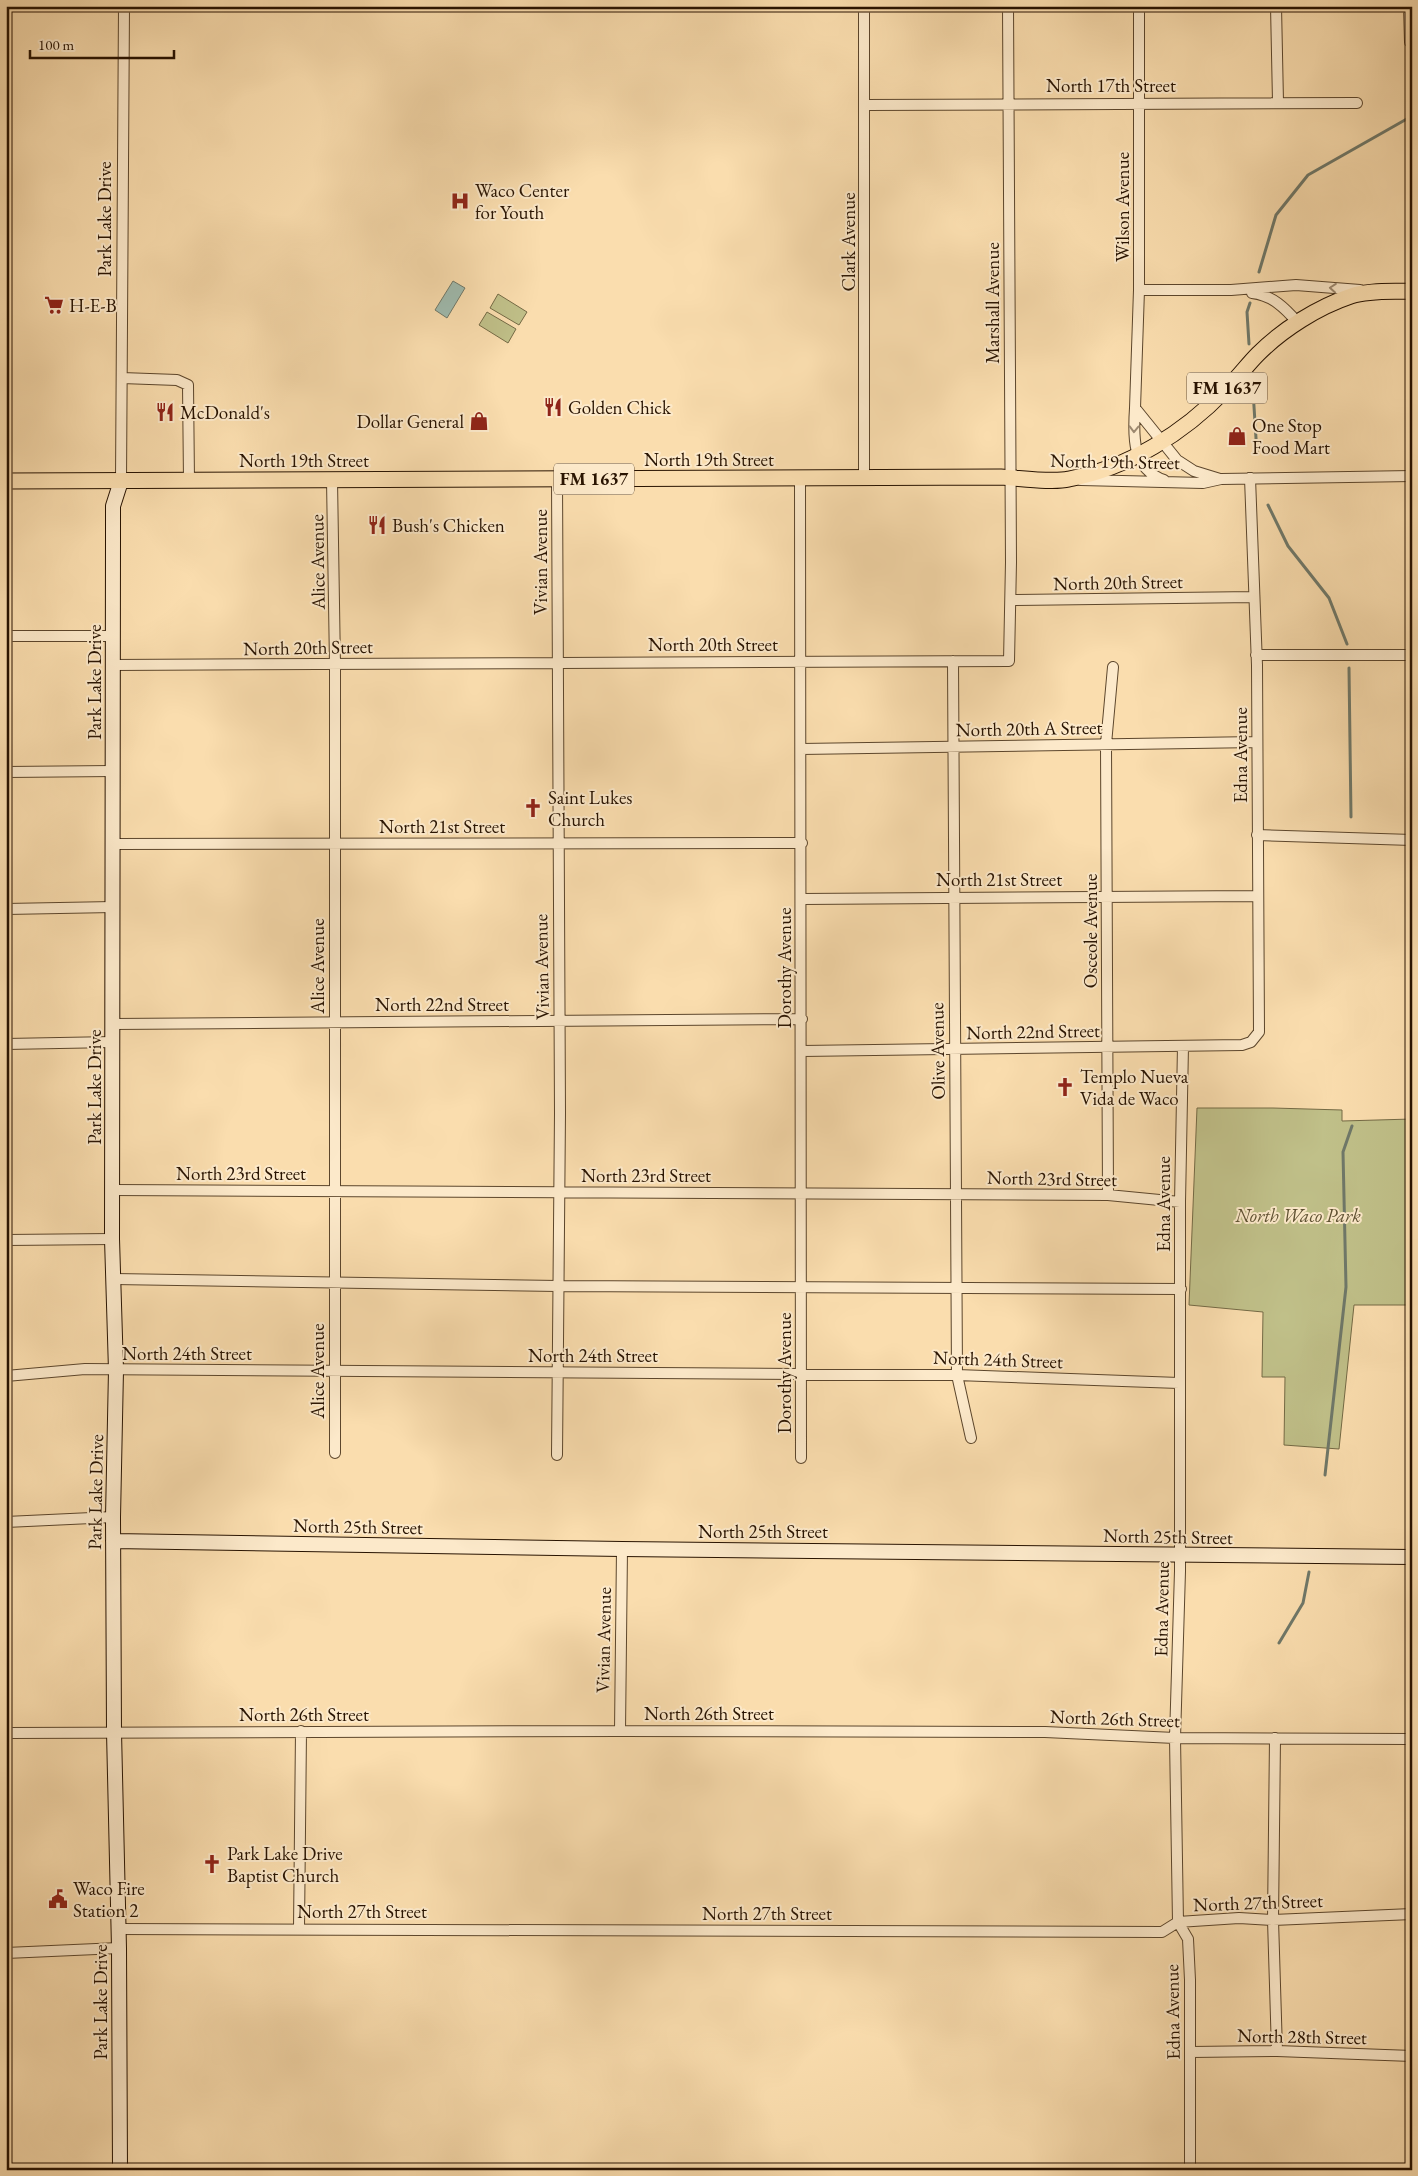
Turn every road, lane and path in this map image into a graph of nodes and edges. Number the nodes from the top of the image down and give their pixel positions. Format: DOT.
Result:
graph roads {
  1 [pos="124,6"];
  2 [pos="864,6"];
  3 [pos="1008,6"];
  4 [pos="1139,6"];
  5 [pos="1276,6"];
  6 [pos="1409,6"];
  7 [pos="1410,42"];
  8 [pos="1278,102"];
  9 [pos="1009,103"];
  10 [pos="1139,103"];
  11 [pos="1357,103"];
  12 [pos="864,105"];
  13 [pos="1139,290"];
  14 [pos="1231,290"];
  15 [pos="1381,292"];
  16 [pos="1412,292"];
  17 [pos="1298,323"];
  18 [pos="122,378"];
  19 [pos="1135,408"];
  20 [pos="1162,441"];
  21 [pos="1137,455"];
  22 [pos="1412,476"];
  23 [pos="800,478"];
  24 [pos="864,478"];
  25 [pos="1010,478"];
  26 [pos="1250,478"];
  27 [pos="557,479"];
  28 [pos="1221,479"];
  29 [pos="332,480"];
  30 [pos="1067,480"];
  31 [pos="6,481"];
  32 [pos="121,481"];
  33 [pos="189,481"];
  34 [pos="1170,482"];
  35 [pos="1254,597"];
  36 [pos="1011,600"];
  37 [pos="6,636"];
  38 [pos="113,636"];
  39 [pos="1256,655"];
  40 [pos="1412,655"];
  41 [pos="953,661"];
  42 [pos="558,662"];
  43 [pos="800,662"];
  44 [pos="335,664"];
  45 [pos="113,665"];
  46 [pos="1113,666"];
  47 [pos="1257,742"];
  48 [pos="1106,744"];
  49 [pos="952,746"];
  50 [pos="801,749"];
  51 [pos="113,771"];
  52 [pos="6,772"];
  53 [pos="1257,836"];
  54 [pos="1412,840"];
  55 [pos="334,843"];
  56 [pos="558,843"];
  57 [pos="802,843"];
  58 [pos="113,844"];
  59 [pos="1107,896"];
  60 [pos="1257,896"];
  61 [pos="953,897"];
  62 [pos="802,899"];
  63 [pos="113,907"];
  64 [pos="6,909"];
  65 [pos="802,1019"];
  66 [pos="559,1021"];
  67 [pos="334,1022"];
  68 [pos="113,1024"];
  69 [pos="1259,1032"];
  70 [pos="113,1042"];
  71 [pos="6,1044"];
  72 [pos="1183,1046"];
  73 [pos="1108,1048"];
  74 [pos="954,1050"];
  75 [pos="802,1051"];
  76 [pos="113,1190"];
  77 [pos="334,1190"];
  78 [pos="559,1192"];
  79 [pos="802,1194"];
  80 [pos="956,1194"];
  81 [pos="1108,1195"];
  82 [pos="1180,1202"];
  83 [pos="112,1239"];
  84 [pos="6,1240"];
  85 [pos="114,1280"];
  86 [pos="334,1284"];
  87 [pos="558,1286"];
  88 [pos="801,1288"];
  89 [pos="956,1288"];
  90 [pos="1181,1289"];
  91 [pos="116,1370"];
  92 [pos="334,1370"];
  93 [pos="557,1372"];
  94 [pos="801,1374"];
  95 [pos="956,1375"];
  96 [pos="6,1376"];
  97 [pos="1179,1383"];
  98 [pos="972,1438"];
  99 [pos="334,1453"];
  100 [pos="557,1456"];
  101 [pos="801,1458"];
  102 [pos="113,1517"];
  103 [pos="6,1522"];
  104 [pos="113,1541"];
  105 [pos="622,1549"];
  106 [pos="1180,1554"];
  107 [pos="1412,1557"];
  108 [pos="620,1730"];
  109 [pos="301,1731"];
  110 [pos="114,1732"];
  111 [pos="6,1733"];
  112 [pos="1175,1738"];
  113 [pos="1275,1738"];
  114 [pos="1412,1740"];
  115 [pos="1412,1914"];
  116 [pos="1274,1920"];
  117 [pos="1178,1922"];
  118 [pos="299,1928"];
  119 [pos="118,1929"];
  120 [pos="119,1948"];
  121 [pos="6,1953"];
  122 [pos="1277,2051"];
  123 [pos="1191,2052"];
  124 [pos="1412,2056"];
  125 [pos="120,2170"];
  126 [pos="1190,2170"];
  1 -- 18 [label="street, Park Lake Drive"];
  2 -- 12 [label="street, Clark Avenue"];
  3 -- 9 [label="street, Marshall Avenue"];
  4 -- 10 [label="street, Wilson Avenue"];
  5 -- 8 [label="street"];
  6 -- 7 [label="street"];
  8 -- 10 [label="street, North 17th Street"];
  8 -- 11 [label="street, North 17th Street"];
  9 -- 10 [label="street, North 17th Street"];
  9 -- 12 [label="street, North 17th Street"];
  9 -- 25 [label="street, Marshall Avenue"];
  10 -- 13 [label="street, Wilson Avenue"];
  12 -- 24 [label="street, Clark Avenue"];
  13 -- 14 [label="street"];
  13 -- 19 [label="street, Wilson Avenue"];
  15 -- 14 [label="street, one-way"];
  14 -- 17 [label="street"];
  15 -- 16 [label="main road, FM 1637"];
  15 -- 17 [label="main road, FM 1637"];
  17 -- 20 [label="main road, FM 1637"];
  18 -- 32 [label="street, Park Lake Drive"];
  18 -- 33 [label="street"];
  19 -- 20 [label="street"];
  19 -- 21 [label="street, Wilson Avenue, one-way"];
  20 -- 21 [label="main road, FM 1637"];
  20 -- 28 [label="street"];
  21 -- 30 [label="main road, FM 1637"];
  21 -- 34 [label="street"];
  22 -- 26 [label="street, North 19th Street"];
  23 -- 24 [label="main road, North 19th Street / FM 1637"];
  23 -- 27 [label="main road, North 19th Street / FM 1637"];
  23 -- 43 [label="street, Dorothy Avenue"];
  24 -- 25 [label="main road, North 19th Street / FM 1637"];
  25 -- 30 [label="main road, North 19th Street / FM 1637"];
  25 -- 36 [label="street, Marshall Avenue"];
  26 -- 28 [label="street, North 19th Street"];
  26 -- 35 [label="street, Edna Avenue"];
  27 -- 29 [label="main road, North 19th Street / FM 1637"];
  27 -- 42 [label="street, Vivian Avenue"];
  28 -- 34 [label="street, North 19th Street"];
  29 -- 33 [label="main road, North 19th Street / FM 1637"];
  29 -- 44 [label="street, Alice Avenue"];
  30 -- 34 [label="street, North 19th Street"];
  31 -- 32 [label="main road, North 19th Street / FM 1637"];
  32 -- 33 [label="main road, North 19th Street / FM 1637"];
  32 -- 38 [label="street, Park Lake Drive"];
  35 -- 36 [label="street, North 20th Street"];
  35 -- 39 [label="street, Edna Avenue"];
  36 -- 41 [label="street, North 20th Street"];
  37 -- 38 [label="street"];
  38 -- 45 [label="street, Park Lake Drive"];
  39 -- 40 [label="street"];
  39 -- 47 [label="street, Edna Avenue"];
  41 -- 43 [label="street, North 20th Street"];
  41 -- 49 [label="street, Olive Avenue"];
  42 -- 43 [label="street, North 20th Street"];
  42 -- 44 [label="street, North 20th Street"];
  42 -- 56 [label="street, Vivian Avenue"];
  43 -- 50 [label="street, Dorothy Avenue"];
  44 -- 45 [label="street, North 20th Street"];
  44 -- 55 [label="street, Alice Avenue"];
  45 -- 51 [label="street, Park Lake Drive"];
  46 -- 48 [label="street, Osceole Avenue"];
  47 -- 48 [label="street, North 20th A Street"];
  47 -- 53 [label="street, Edna Avenue"];
  48 -- 49 [label="street, North 20th A Street"];
  48 -- 59 [label="street, Osceole Avenue"];
  49 -- 50 [label="street, North 20th A Street"];
  49 -- 61 [label="street, Olive Avenue"];
  50 -- 57 [label="street, Dorothy Avenue"];
  51 -- 52 [label="street"];
  51 -- 58 [label="street, Park Lake Drive"];
  53 -- 54 [label="street"];
  53 -- 60 [label="street, Edna Avenue"];
  55 -- 56 [label="street, North 21st Street"];
  55 -- 58 [label="street, North 21st Street"];
  55 -- 67 [label="street, Alice Avenue"];
  56 -- 57 [label="street, North 21st Street"];
  56 -- 66 [label="street, Vivian Avenue"];
  57 -- 62 [label="street, Dorothy Avenue"];
  58 -- 63 [label="street, Park Lake Drive"];
  59 -- 60 [label="street, North 21st Street"];
  59 -- 61 [label="street, North 21st Street"];
  59 -- 73 [label="street, Osceole Avenue"];
  60 -- 69 [label="street, Edna Avenue"];
  61 -- 62 [label="street, North 21st Street"];
  61 -- 74 [label="street, Olive Avenue"];
  62 -- 65 [label="street, Dorothy Avenue"];
  63 -- 64 [label="street"];
  63 -- 68 [label="street, Park Lake Drive"];
  65 -- 66 [label="street, North 22nd Street"];
  65 -- 75 [label="street, Dorothy Avenue"];
  66 -- 67 [label="street, North 22nd Street"];
  66 -- 78 [label="street, Vivian Avenue"];
  67 -- 68 [label="street, North 22nd Street"];
  67 -- 77 [label="street, Alice Avenue"];
  68 -- 70 [label="street, Park Lake Drive"];
  69 -- 72 [label="street, North 22nd Street"];
  70 -- 71 [label="street"];
  70 -- 76 [label="street, Park Lake Drive"];
  72 -- 73 [label="street, North 22nd Street"];
  72 -- 82 [label="street, Edna Avenue"];
  73 -- 74 [label="street, North 22nd Street"];
  73 -- 81 [label="street, Osceole Avenue"];
  74 -- 75 [label="street, North 22nd Street"];
  74 -- 80 [label="street, Olive Avenue"];
  75 -- 79 [label="street, Dorothy Avenue"];
  76 -- 77 [label="street, North 23rd Street"];
  76 -- 83 [label="street, Park Lake Drive"];
  77 -- 78 [label="street, North 23rd Street"];
  77 -- 86 [label="street, Alice Avenue"];
  78 -- 79 [label="street, North 23rd Street"];
  78 -- 87 [label="street, Vivian Avenue"];
  79 -- 80 [label="street, North 23rd Street"];
  79 -- 88 [label="street, Dorothy Avenue"];
  80 -- 81 [label="street, North 23rd Street"];
  80 -- 89 [label="street, Olive Avenue"];
  81 -- 82 [label="street, North 23rd Street"];
  82 -- 90 [label="street, Edna Avenue"];
  83 -- 84 [label="street"];
  83 -- 85 [label="street, Park Lake Drive"];
  85 -- 86 [label="street"];
  85 -- 91 [label="street, Park Lake Drive"];
  86 -- 87 [label="street"];
  86 -- 92 [label="street, Alice Avenue"];
  87 -- 88 [label="street"];
  87 -- 93 [label="street, Vivian Avenue"];
  88 -- 89 [label="street"];
  88 -- 94 [label="street, Dorothy Avenue"];
  89 -- 90 [label="street"];
  89 -- 95 [label="street, Olive Avenue"];
  90 -- 97 [label="street, Edna Avenue"];
  91 -- 92 [label="street, North 24th Street"];
  91 -- 96 [label="street, North 24th Street"];
  91 -- 102 [label="street, Park Lake Drive"];
  92 -- 93 [label="street, North 24th Street"];
  92 -- 99 [label="street, Alice Avenue"];
  93 -- 94 [label="street, North 24th Street"];
  93 -- 100 [label="street, Vivian Avenue"];
  94 -- 95 [label="street, North 24th Street"];
  94 -- 101 [label="street, Dorothy Avenue"];
  95 -- 97 [label="street, North 24th Street"];
  95 -- 98 [label="street, Olive Avenue"];
  97 -- 106 [label="street, Edna Avenue"];
  102 -- 103 [label="street"];
  102 -- 104 [label="street, Park Lake Drive"];
  104 -- 105 [label="street, North 25th Street"];
  104 -- 110 [label="street, Park Lake Drive"];
  105 -- 106 [label="street, North 25th Street"];
  105 -- 108 [label="street, Vivian Avenue"];
  106 -- 107 [label="street, North 25th Street"];
  106 -- 112 [label="street, Edna Avenue"];
  108 -- 109 [label="street, North 26th Street"];
  108 -- 112 [label="street, North 26th Street"];
  109 -- 110 [label="street, North 26th Street"];
  109 -- 118 [label="street"];
  110 -- 111 [label="street, North 26th Street"];
  110 -- 119 [label="street, Park Lake Drive"];
  112 -- 113 [label="street, North 26th Street"];
  112 -- 117 [label="street, Edna Avenue"];
  113 -- 114 [label="street, North 26th Street"];
  113 -- 116 [label="street"];
  115 -- 116 [label="street, North 27th Street"];
  116 -- 117 [label="street, North 27th Street"];
  116 -- 122 [label="street"];
  117 -- 118 [label="street, North 27th Street"];
  117 -- 123 [label="street, Edna Avenue"];
  118 -- 119 [label="street, North 27th Street"];
  119 -- 120 [label="street, Park Lake Drive"];
  120 -- 121 [label="street"];
  120 -- 125 [label="street, Park Lake Drive"];
  122 -- 123 [label="street, North 28th Street"];
  122 -- 124 [label="street, North 28th Street"];
  123 -- 126 [label="street, Edna Avenue"];
}
